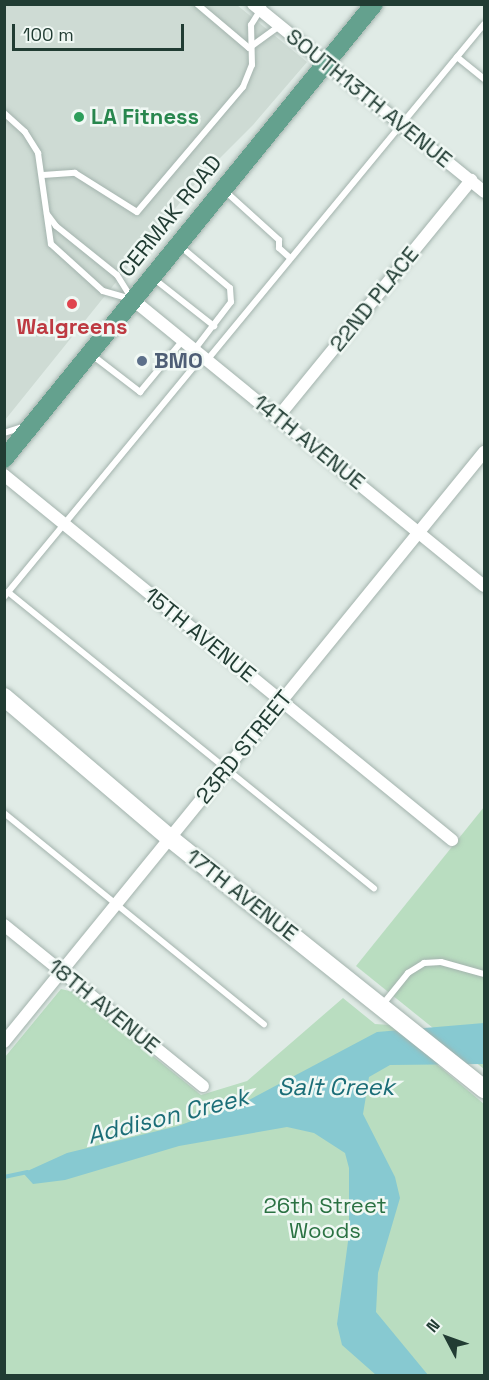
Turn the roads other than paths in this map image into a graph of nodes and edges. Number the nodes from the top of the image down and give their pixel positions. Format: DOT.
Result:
graph roads {
  1 [pos="197,4"];
  2 [pos="374,4"];
  3 [pos="259,6"];
  4 [pos="484,24"];
  5 [pos="279,26"];
  6 [pos="249,48"];
  7 [pos="457,57"];
  8 [pos="325,63"];
  9 [pos="484,79"];
  10 [pos="4,113"];
  11 [pos="402,125"];
  12 [pos="43,175"];
  13 [pos="471,180"];
  14 [pos="222,189"];
  15 [pos="484,192"];
  16 [pos="46,213"];
  17 [pos="177,244"];
  18 [pos="290,258"];
  19 [pos="151,276"];
  20 [pos="132,299"];
  21 [pos="214,326"];
  22 [pos="183,340"];
  23 [pos="89,353"];
  24 [pos="202,355"];
  25 [pos="278,417"];
  26 [pos="32,424"];
  27 [pos="4,433"];
  28 [pos="484,452"];
  29 [pos="4,459"];
  30 [pos="4,476"];
  31 [pos="64,524"];
  32 [pos="419,532"];
  33 [pos="484,586"];
  34 [pos="6,594"];
  35 [pos="4,697"];
  36 [pos="281,701"];
  37 [pos="226,769"];
  38 [pos="4,813"];
  39 [pos="171,839"];
  40 [pos="452,840"];
  41 [pos="374,888"];
  42 [pos="118,904"];
  43 [pos="4,925"];
  44 [pos="62,972"];
  45 [pos="484,974"];
  46 [pos="382,1005"];
  47 [pos="264,1024"];
  48 [pos="4,1042"];
  49 [pos="203,1086"];
  50 [pos="484,1089"];
  1 -- 6 [label="lane"];
  2 -- 8 [label="main road, CERMAK ROAD"];
  3 -- 5 [label="street, SOUTH13TH AVENUE"];
  3 -- 6 [label="lane"];
  4 -- 7 [label="lane"];
  5 -- 6 [label="lane"];
  5 -- 8 [label="street, SOUTH13TH AVENUE"];
  6 -- 12 [label="lane"];
  7 -- 9 [label="lane"];
  7 -- 11 [label="lane"];
  8 -- 11 [label="street, SOUTH13TH AVENUE"];
  8 -- 14 [label="main road, CERMAK ROAD"];
  10 -- 12 [label="lane"];
  11 -- 13 [label="street, SOUTH13TH AVENUE"];
  11 -- 18 [label="lane"];
  12 -- 16 [label="lane"];
  13 -- 15 [label="street, SOUTH13TH AVENUE"];
  13 -- 25 [label="street, 22ND PLACE"];
  14 -- 17 [label="main road, CERMAK ROAD"];
  14 -- 18 [label="lane"];
  16 -- 20 [label="lane"];
  16 -- 20 [label="lane"];
  17 -- 19 [label="main road, CERMAK ROAD"];
  17 -- 21 [label="lane"];
  18 -- 24 [label="lane"];
  19 -- 20 [label="main road, CERMAK ROAD"];
  19 -- 21 [label="lane"];
  20 -- 22 [label="street, 14TH AVENUE"];
  20 -- 23 [label="main road, CERMAK ROAD"];
  21 -- 24 [label="lane"];
  22 -- 23 [label="lane"];
  22 -- 24 [label="street, 14TH AVENUE"];
  23 -- 26 [label="main road, CERMAK ROAD"];
  24 -- 25 [label="street, 14TH AVENUE"];
  24 -- 31 [label="lane"];
  25 -- 32 [label="street, 14TH AVENUE"];
  26 -- 27 [label="lane"];
  26 -- 29 [label="main road, CERMAK ROAD"];
  28 -- 32 [label="street, 23RD STREET"];
  30 -- 31 [label="street, 15TH AVENUE"];
  31 -- 34 [label="lane"];
  31 -- 36 [label="street, 15TH AVENUE"];
  32 -- 33 [label="street, 14TH AVENUE"];
  32 -- 36 [label="street, 23RD STREET"];
  34 -- 37 [label="lane"];
  35 -- 39 [label="street, 17TH AVENUE"];
  36 -- 37 [label="street, 23RD STREET"];
  36 -- 40 [label="street, 15TH AVENUE"];
  37 -- 39 [label="street, 23RD STREET"];
  37 -- 41 [label="lane"];
  38 -- 42 [label="lane"];
  39 -- 42 [label="street, 23RD STREET"];
  39 -- 46 [label="street, 17TH AVENUE"];
  42 -- 44 [label="street, 23RD STREET"];
  42 -- 47 [label="lane"];
  43 -- 44 [label="street, 18TH AVENUE"];
  44 -- 48 [label="street, 23RD STREET"];
  44 -- 49 [label="street, 18TH AVENUE"];
  45 -- 46 [label="lane"];
  46 -- 50 [label="street, 17TH AVENUE"];
}
